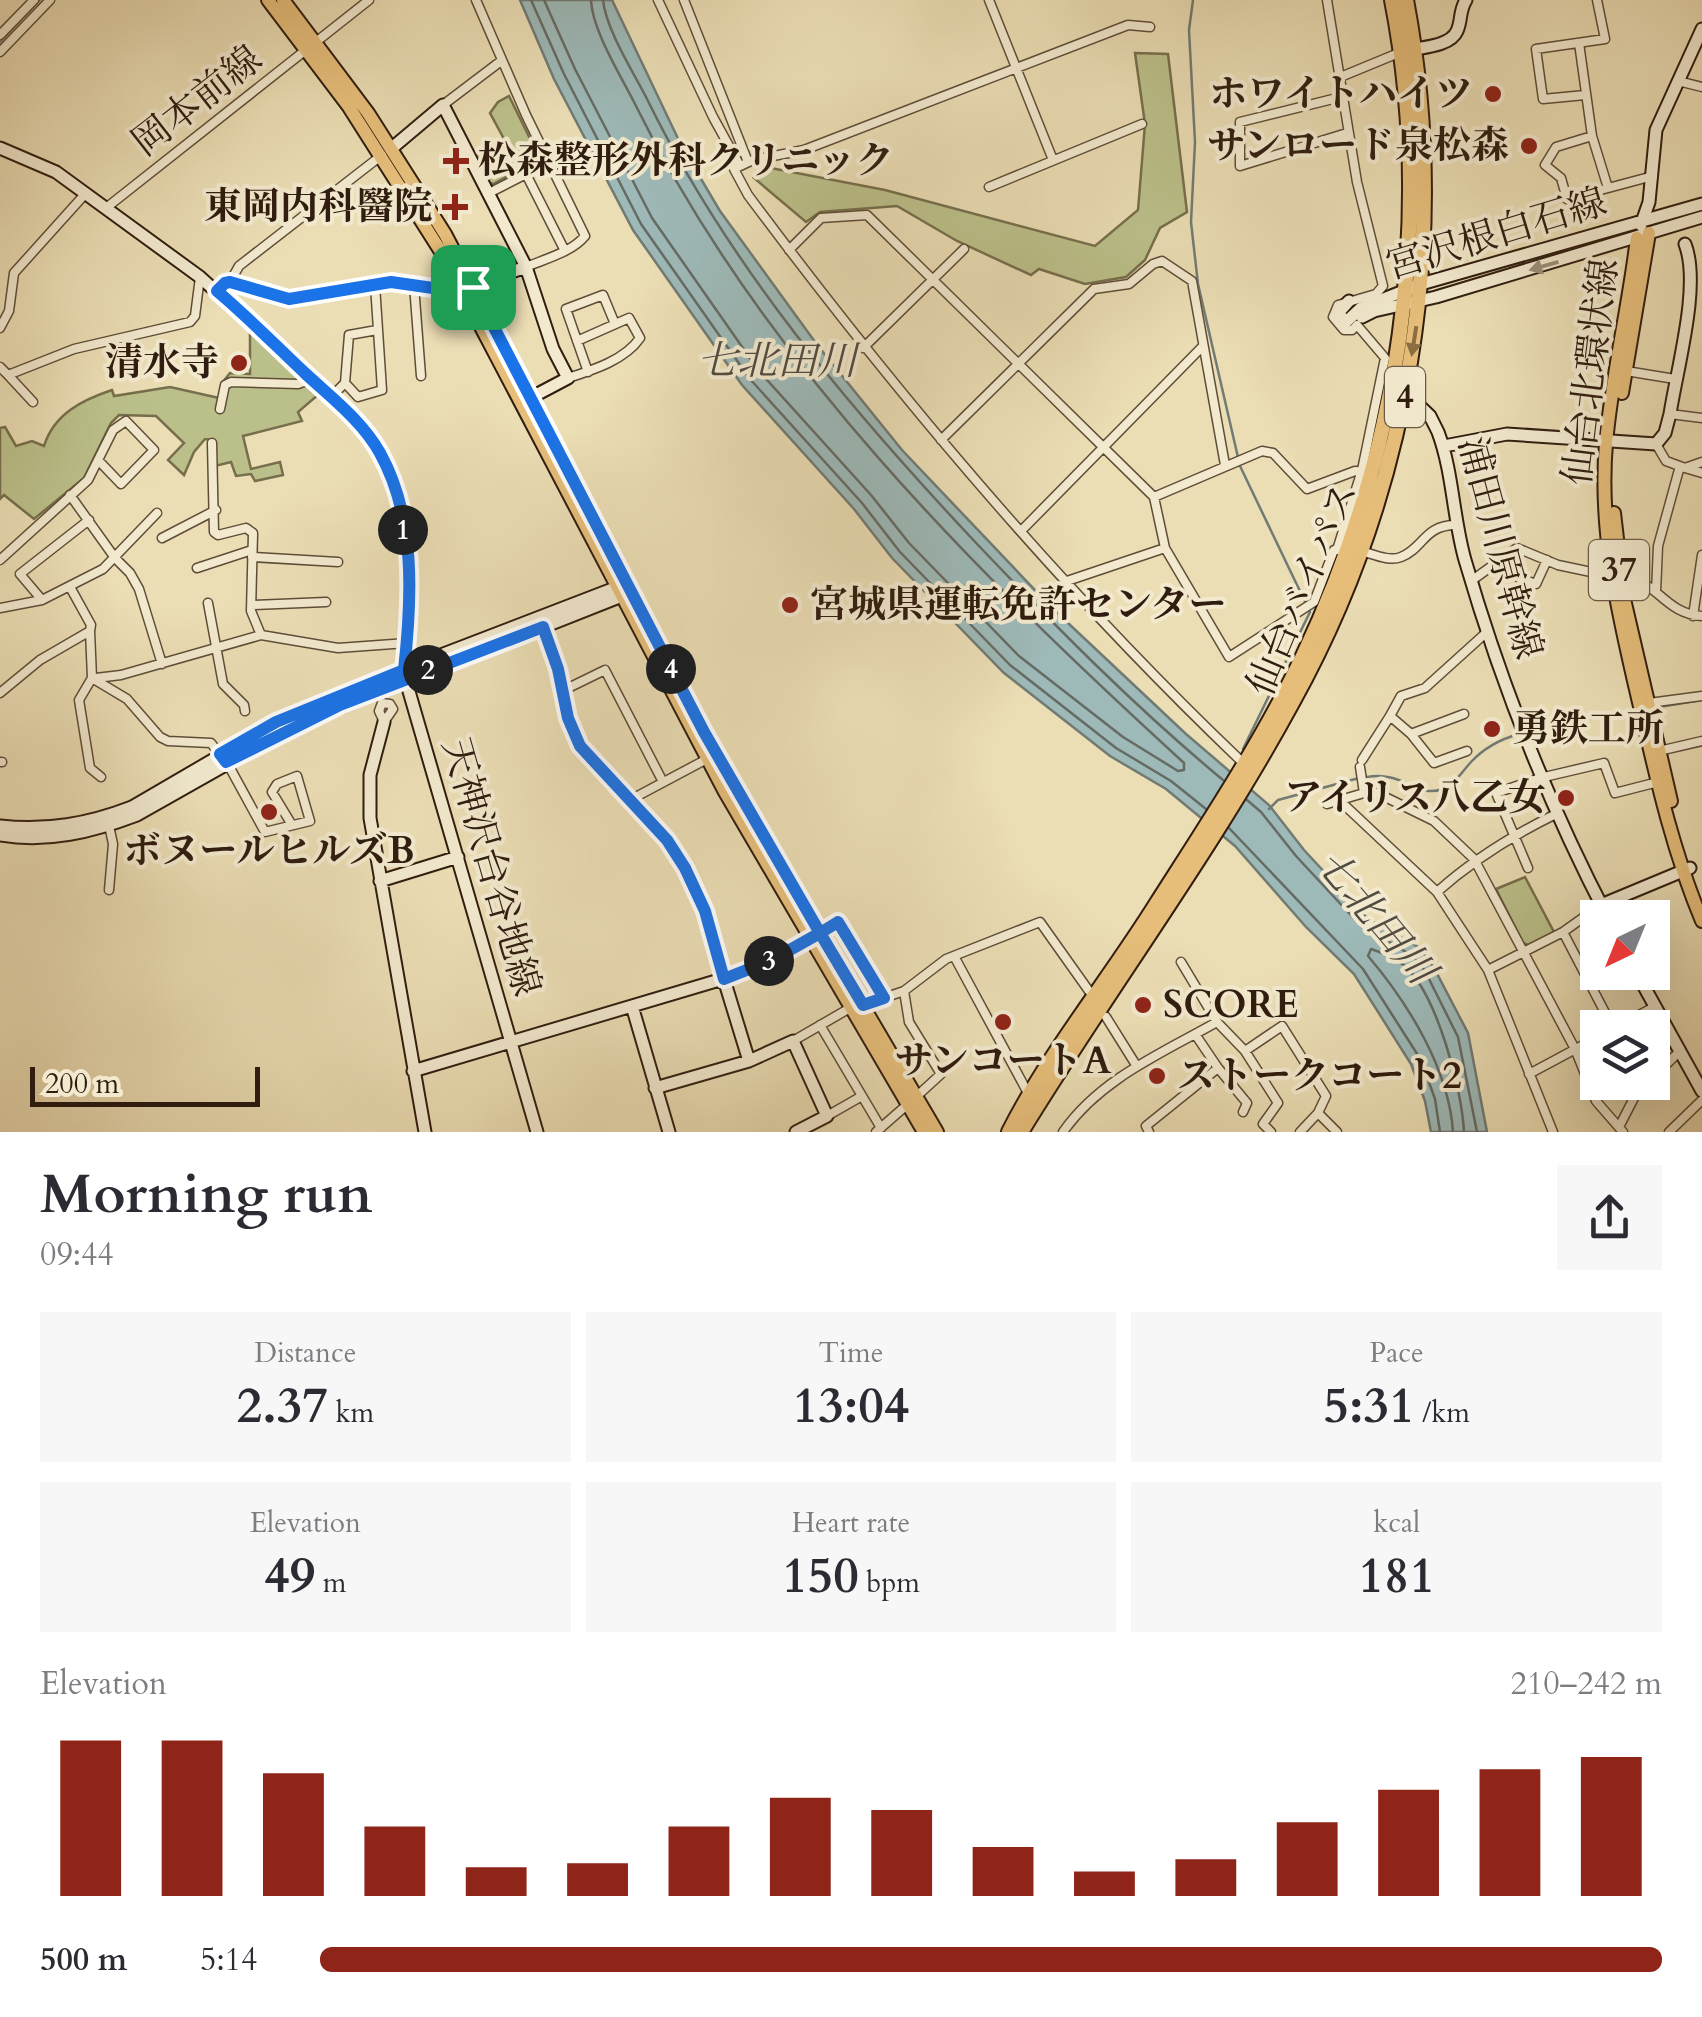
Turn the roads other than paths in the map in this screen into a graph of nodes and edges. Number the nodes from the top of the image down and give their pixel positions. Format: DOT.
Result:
graph roads {
  1 [pos="34,0"];
  2 [pos="50,0"];
  3 [pos="268,0"];
  4 [pos="283,0"];
  5 [pos="370,0"];
  6 [pos="476,0"];
  7 [pos="670,0"];
  8 [pos="684,0"];
  9 [pos="989,0"];
  10 [pos="1327,0"];
  11 [pos="1392,0"];
  12 [pos="1406,0"];
  13 [pos="1466,0"];
  14 [pos="1597,0"];
  15 [pos="659,2"];
  16 [pos="1150,27"];
  17 [pos="1702,29"];
  18 [pos="0,34"];
  19 [pos="1579,43"];
  20 [pos="312,46"];
  21 [pos="1408,50"];
  22 [pos="0,52"];
  23 [pos="502,61"];
  24 [pos="1017,70"];
  25 [pos="1338,78"];
  26 [pos="1678,81"];
  27 [pos="1702,87"];
  28 [pos="1586,95"];
  29 [pos="1341,97"];
  30 [pos="444,105"];
  31 [pos="1142,124"];
  32 [pos="1348,133"];
  33 [pos="1592,136"];
  34 [pos="0,148"];
  35 [pos="387,152"];
  36 [pos="1053,160"];
  37 [pos="744,164"];
  38 [pos="1653,176"];
  39 [pos="989,187"];
  40 [pos="1608,188"];
  41 [pos="86,193"];
  42 [pos="489,193"];
  43 [pos="1702,204"];
  44 [pos="106,208"];
  45 [pos="1702,217"];
  46 [pos="1643,231"];
  47 [pos="1685,244"];
  48 [pos="964,249"];
  49 [pos="789,250"];
  50 [pos="564,251"];
  51 [pos="526,267"];
  52 [pos="200,277"];
  53 [pos="932,278"];
  54 [pos="230,282"];
  55 [pos="1421,284"];
  56 [pos="375,285"];
  57 [pos="414,285"];
  58 [pos="467,287"];
  59 [pos="1696,287"];
  60 [pos="217,291"];
  61 [pos="1404,298"];
  62 [pos="1349,301"];
  63 [pos="1418,302"];
  64 [pos="566,310"];
  65 [pos="542,314"];
  66 [pos="615,324"];
  67 [pos="1357,324"];
  68 [pos="0,328"];
  69 [pos="378,330"];
  70 [pos="577,340"];
  71 [pos="1203,346"];
  72 [pos="863,348"];
  73 [pos="1018,362"];
  74 [pos="0,367"];
  75 [pos="588,372"];
  76 [pos="1626,372"];
  77 [pos="8,375"];
  78 [pos="421,376"];
  79 [pos="568,378"];
  80 [pos="312,379"];
  81 [pos="1676,379"];
  82 [pos="345,383"];
  83 [pos="1406,394"];
  84 [pos="532,396"];
  85 [pos="331,397"];
  86 [pos="33,402"];
  87 [pos="220,409"];
  88 [pos="1670,414"];
  89 [pos="1702,418"];
  90 [pos="941,440"];
  91 [pos="212,443"];
  92 [pos="1610,443"];
  93 [pos="1656,444"];
  94 [pos="1444,446"];
  95 [pos="1103,448"];
  96 [pos="98,460"];
  97 [pos="1702,462"];
  98 [pos="1226,464"];
  99 [pos="1682,467"];
  100 [pos="1367,472"];
  101 [pos="1702,473"];
  102 [pos="70,495"];
  103 [pos="1154,497"];
  104 [pos="216,510"];
  105 [pos="157,512"];
  106 [pos="88,520"];
  107 [pos="1456,525"];
  108 [pos="1021,530"];
  109 [pos="162,538"];
  110 [pos="1166,548"];
  111 [pos="1348,551"];
  112 [pos="252,553"];
  113 [pos="1702,555"];
  114 [pos="115,558"];
  115 [pos="0,560"];
  116 [pos="1547,560"];
  117 [pos="338,562"];
  118 [pos="197,568"];
  119 [pos="1615,576"];
  120 [pos="1519,578"];
  121 [pos="1067,581"];
  122 [pos="1471,581"];
  123 [pos="70,588"];
  124 [pos="624,590"];
  125 [pos="1656,592"];
  126 [pos="42,600"];
  127 [pos="326,602"];
  128 [pos="208,603"];
  129 [pos="252,605"];
  130 [pos="0,608"];
  131 [pos="1698,616"];
  132 [pos="543,627"];
  133 [pos="90,631"];
  134 [pos="1488,631"];
  135 [pos="262,635"];
  136 [pos="407,643"];
  137 [pos="218,646"];
  138 [pos="162,664"];
  139 [pos="405,676"];
  140 [pos="92,678"];
  141 [pos="562,691"];
  142 [pos="0,693"];
  143 [pos="1702,696"];
  144 [pos="1649,703"];
  145 [pos="245,711"];
  146 [pos="1464,714"];
  147 [pos="1390,716"];
  148 [pos="384,722"];
  149 [pos="1412,734"];
  150 [pos="1702,741"];
  151 [pos="1659,751"];
  152 [pos="1467,752"];
  153 [pos="223,758"];
  154 [pos="708,759"];
  155 [pos="1248,761"];
  156 [pos="1362,775"];
  157 [pos="101,776"];
  158 [pos="1540,778"];
  159 [pos="663,782"];
  160 [pos="1658,782"];
  161 [pos="630,800"];
  162 [pos="1339,800"];
  163 [pos="1327,804"];
  164 [pos="1556,814"];
  165 [pos="108,821"];
  166 [pos="292,825"];
  167 [pos="0,826"];
  168 [pos="1512,835"];
  169 [pos="0,836"];
  170 [pos="458,857"];
  171 [pos="1474,860"];
  172 [pos="1691,867"];
  173 [pos="1528,868"];
  174 [pos="380,881"];
  175 [pos="109,890"];
  176 [pos="1437,892"];
  177 [pos="1702,899"];
  178 [pos="1599,900"];
  179 [pos="1613,900"];
  180 [pos="1160,909"];
  181 [pos="1580,920"];
  182 [pos="1702,920"];
  183 [pos="1563,932"];
  184 [pos="815,936"];
  185 [pos="1524,952"];
  186 [pos="954,956"];
  187 [pos="1181,962"];
  188 [pos="1488,970"];
  189 [pos="724,979"];
  190 [pos="1646,990"];
  191 [pos="904,991"];
  192 [pos="1089,991"];
  193 [pos="884,998"];
  194 [pos="632,1006"];
  195 [pos="857,1006"];
  196 [pos="1654,1006"];
  197 [pos="1604,1010"];
  198 [pos="1647,1010"];
  199 [pos="1106,1017"];
  200 [pos="1217,1022"];
  201 [pos="820,1024"];
  202 [pos="1196,1034"];
  203 [pos="511,1041"];
  204 [pos="793,1041"];
  205 [pos="1580,1046"];
  206 [pos="1575,1049"];
  207 [pos="1245,1051"];
  208 [pos="1678,1053"];
  209 [pos="749,1060"];
  210 [pos="1670,1061"];
  211 [pos="1136,1066"];
  212 [pos="1218,1068"];
  213 [pos="413,1071"];
  214 [pos="1529,1074"];
  215 [pos="655,1088"];
  216 [pos="1702,1091"];
  217 [pos="1028,1095"];
  218 [pos="862,1096"];
  219 [pos="913,1100"];
  220 [pos="1633,1100"];
  221 [pos="1702,1100"];
  222 [pos="1243,1112"];
  223 [pos="1318,1113"];
  224 [pos="828,1116"];
  225 [pos="1070,1121"];
  226 [pos="882,1127"];
  227 [pos="1621,1129"];
  228 [pos="425,1132"];
  229 [pos="537,1132"];
  230 [pos="669,1132"];
  231 [pos="796,1132"];
  232 [pos="894,1132"];
  233 [pos="924,1132"];
  234 [pos="937,1132"];
  235 [pos="1009,1132"];
  236 [pos="1021,1132"];
  237 [pos="1063,1132"];
  238 [pos="1078,1132"];
  239 [pos="1150,1132"];
  240 [pos="1272,1132"];
  241 [pos="1300,1132"];
  242 [pos="1337,1132"];
  243 [pos="1553,1132"];
  244 [pos="1669,1132"];
  1 -- 18 [label="street"];
  2 -- 22 [label="street"];
  3 -- 20 [label="main road"];
  4 -- 20 [label="main road"];
  5 -- 20 [label="street, 岡本前線"];
  6 -- 23 [label="street"];
  7 -- 15 [label="street"];
  8 -- 37 [label="street"];
  9 -- 24 [label="street"];
  10 -- 25 [label="street"];
  11 -- 21 [label="highway, 仙台バイパス / 4"];
  12 -- 21 [label="highway, 仙台バイパス / 4"];
  13 -- 21 [label="street"];
  14 -- 19 [label="street"];
  15 -- 37 [label="street"];
  16 -- 24 [label="street"];
  17 -- 26 [label="street"];
  19 -- 28 [label="street"];
  19 -- 28 [label="street"];
  20 -- 35 [label="main road"];
  20 -- 44 [label="street, 岡本前線"];
  21 -- 25 [label="street"];
  21 -- 55 [label="highway, 仙台バイパス / 4"];
  21 -- 61 [label="highway, 仙台バイパス / 4"];
  23 -- 30 [label="street"];
  23 -- 50 [label="street"];
  24 -- 36 [label="street"];
  24 -- 37 [label="street"];
  25 -- 29 [label="street"];
  26 -- 27 [label="street"];
  26 -- 38 [label="street"];
  28 -- 33 [label="street"];
  29 -- 32 [label="street"];
  29 -- 32 [label="street"];
  30 -- 35 [label="street"];
  30 -- 42 [label="street"];
  31 -- 36 [label="street"];
  32 -- 62 [label="street"];
  33 -- 40 [label="street"];
  33 -- 40 [label="street"];
  34 -- 41 [label="street, 天神沢台谷地線"];
  35 -- 54 [label="street"];
  35 -- 58 [label="main road"];
  36 -- 39 [label="street"];
  37 -- 49 [label="street"];
  38 -- 40 [label="street"];
  38 -- 46 [label="street"];
  41 -- 44 [label="street, 天神沢台谷地線"];
  41 -- 68 [label="street"];
  42 -- 50 [label="street"];
  42 -- 51 [label="street"];
  43 -- 46 [label="street"];
  44 -- 52 [label="street, 天神沢台谷地線"];
  45 -- 46 [label="street"];
  46 -- 55 [label="street, 宮沢根白石線"];
  46 -- 63 [label="street, 宮沢根白石線, one-way"];
  46 -- 76 [label="main road, 仙台北環状線 / 37"];
  46 -- 92 [label="main road, 仙台北環状線 / 37"];
  47 -- 59 [label="street"];
  48 -- 53 [label="street"];
  49 -- 53 [label="street"];
  49 -- 72 [label="street"];
  50 -- 51 [label="street"];
  51 -- 58 [label="street"];
  51 -- 65 [label="street"];
  52 -- 60 [label="street, 天神沢台谷地線"];
  52 -- 77 [label="street"];
  53 -- 72 [label="street"];
  53 -- 73 [label="street"];
  54 -- 56 [label="street"];
  54 -- 60 [label="street"];
  55 -- 61 [label="street, 宮沢根白石線"];
  55 -- 63 [label="highway, 仙台バイパス / 4"];
  56 -- 57 [label="street"];
  56 -- 69 [label="street"];
  57 -- 58 [label="street"];
  57 -- 78 [label="street"];
  58 -- 84 [label="main road"];
  58 -- 124 [label="main road"];
  59 -- 81 [label="street"];
  60 -- 80 [label="street, 天神沢台谷地線"];
  61 -- 62 [label="street, 宮沢根白石線"];
  61 -- 63 [label="street, 宮沢根白石線"];
  61 -- 67 [label="street, 宮沢根白石線"];
  61 -- 100 [label="highway, 仙台バイパス / 4"];
  62 -- 67 [label="street"];
  63 -- 83 [label="highway, 仙台バイパス / 4, one-way"];
  64 -- 65 [label="street"];
  64 -- 66 [label="street"];
  64 -- 70 [label="street"];
  65 -- 79 [label="street"];
  66 -- 70 [label="street"];
  66 -- 75 [label="street"];
  67 -- 100 [label="street"];
  69 -- 82 [label="street"];
  69 -- 82 [label="street"];
  70 -- 75 [label="street"];
  71 -- 73 [label="street"];
  71 -- 95 [label="street"];
  71 -- 98 [label="street"];
  72 -- 90 [label="street"];
  73 -- 90 [label="street"];
  73 -- 95 [label="street"];
  74 -- 77 [label="street"];
  75 -- 79 [label="street"];
  76 -- 81 [label="street"];
  76 -- 92 [label="main road, 仙台北環状線 / 37"];
  77 -- 86 [label="street"];
  79 -- 84 [label="street"];
  80 -- 85 [label="street, 天神沢台谷地線"];
  80 -- 87 [label="street"];
  81 -- 88 [label="street"];
  82 -- 85 [label="street"];
  83 -- 94 [label="street, 浦田川原幹線"];
  83 -- 111 [label="highway, 仙台バイパス / 4"];
  84 -- 124 [label="main road"];
  85 -- 136 [label="street, 天神沢台谷地線"];
  88 -- 89 [label="street"];
  88 -- 93 [label="street"];
  90 -- 108 [label="street"];
  91 -- 104 [label="street"];
  92 -- 93 [label="street"];
  92 -- 94 [label="street"];
  92 -- 119 [label="main road, 仙台北環状線 / 37"];
  93 -- 99 [label="street"];
  94 -- 107 [label="street, 浦田川原幹線"];
  95 -- 103 [label="street"];
  95 -- 108 [label="street"];
  96 -- 96 [label="street"];
  96 -- 102 [label="street"];
  97 -- 99 [label="street"];
  98 -- 100 [label="street"];
  98 -- 103 [label="street"];
  99 -- 101 [label="street"];
  99 -- 125 [label="street"];
  100 -- 111 [label="highway, 仙台バイパス / 4"];
  102 -- 106 [label="street"];
  102 -- 115 [label="street"];
  103 -- 110 [label="street"];
  104 -- 109 [label="street"];
  104 -- 112 [label="street"];
  105 -- 114 [label="street"];
  106 -- 114 [label="street"];
  106 -- 126 [label="street"];
  107 -- 111 [label="street"];
  107 -- 122 [label="street, 浦田川原幹線"];
  108 -- 121 [label="street"];
  110 -- 111 [label="street"];
  110 -- 121 [label="street"];
  111 -- 155 [label="highway, 仙台バイパス / 4"];
  112 -- 117 [label="street"];
  112 -- 118 [label="street"];
  112 -- 129 [label="street"];
  113 -- 131 [label="street"];
  114 -- 123 [label="street"];
  114 -- 138 [label="street"];
  116 -- 119 [label="street"];
  116 -- 120 [label="street"];
  116 -- 122 [label="street"];
  119 -- 125 [label="street"];
  119 -- 144 [label="main road, 仙台北環状線 / 37"];
  119 -- 160 [label="main road, 仙台北環状線 / 37"];
  121 -- 155 [label="street"];
  122 -- 134 [label="street, 浦田川原幹線"];
  123 -- 126 [label="street"];
  123 -- 133 [label="street"];
  124 -- 132 [label="street"];
  124 -- 139 [label="street"];
  124 -- 154 [label="main road"];
  124 -- 184 [label="main road"];
  125 -- 131 [label="street"];
  126 -- 130 [label="street"];
  127 -- 129 [label="street"];
  128 -- 137 [label="street"];
  129 -- 135 [label="street"];
  132 -- 139 [label="street"];
  132 -- 141 [label="street"];
  133 -- 140 [label="street"];
  133 -- 142 [label="street"];
  134 -- 147 [label="street"];
  134 -- 158 [label="street, 浦田川原幹線"];
  135 -- 136 [label="street"];
  135 -- 137 [label="street"];
  136 -- 139 [label="street, 天神沢台谷地線"];
  137 -- 138 [label="street"];
  137 -- 145 [label="street"];
  138 -- 140 [label="street"];
  139 -- 153 [label="street"];
  139 -- 170 [label="street, 天神沢台谷地線"];
  140 -- 153 [label="street"];
  140 -- 157 [label="street"];
  141 -- 159 [label="street"];
  141 -- 161 [label="street"];
  143 -- 144 [label="street"];
  144 -- 151 [label="main road, 仙台北環状線 / 37"];
  146 -- 149 [label="street"];
  147 -- 149 [label="street"];
  147 -- 156 [label="street"];
  148 -- 174 [label="street"];
  149 -- 152 [label="street"];
  150 -- 151 [label="street"];
  151 -- 172 [label="main road, 仙台北環状線 / 37"];
  153 -- 165 [label="street"];
  153 -- 166 [label="street"];
  154 -- 159 [label="street"];
  154 -- 184 [label="main road"];
  155 -- 180 [label="highway, 仙台バイパス / 4"];
  156 -- 162 [label="street"];
  156 -- 171 [label="street"];
  158 -- 160 [label="street"];
  158 -- 164 [label="street"];
  158 -- 168 [label="street"];
  159 -- 161 [label="street"];
  160 -- 172 [label="main road, 仙台北環状線 / 37"];
  161 -- 189 [label="street"];
  162 -- 163 [label="street"];
  162 -- 176 [label="street"];
  164 -- 168 [label="street"];
  164 -- 178 [label="street"];
  165 -- 167 [label="street"];
  165 -- 169 [label="street"];
  165 -- 175 [label="street"];
  166 -- 166 [label="street"];
  168 -- 171 [label="street"];
  168 -- 173 [label="street"];
  170 -- 174 [label="street"];
  170 -- 203 [label="street, 天神沢台谷地線"];
  171 -- 176 [label="street"];
  171 -- 185 [label="street"];
  172 -- 177 [label="main road, 仙台北環状線 / 37"];
  172 -- 179 [label="street"];
  172 -- 182 [label="main road, 仙台北環状線 / 37"];
  174 -- 213 [label="street"];
  176 -- 188 [label="street"];
  180 -- 217 [label="highway, 仙台バイパス / 4"];
  180 -- 236 [label="highway, 仙台バイパス / 4"];
  181 -- 183 [label="street"];
  183 -- 185 [label="street"];
  183 -- 197 [label="street"];
  184 -- 189 [label="street"];
  184 -- 193 [label="street"];
  184 -- 195 [label="main road"];
  185 -- 188 [label="street"];
  185 -- 206 [label="street"];
  186 -- 191 [label="street"];
  186 -- 192 [label="street"];
  186 -- 217 [label="street"];
  187 -- 200 [label="street"];
  188 -- 214 [label="street"];
  189 -- 194 [label="street"];
  189 -- 209 [label="street"];
  190 -- 196 [label="street"];
  191 -- 193 [label="street"];
  191 -- 219 [label="street"];
  193 -- 195 [label="street"];
  194 -- 203 [label="street"];
  194 -- 215 [label="street"];
  195 -- 201 [label="street"];
  195 -- 219 [label="main road"];
  196 -- 198 [label="street"];
  196 -- 208 [label="street"];
  199 -- 211 [label="street"];
  200 -- 202 [label="street"];
  200 -- 207 [label="street"];
  201 -- 204 [label="street"];
  201 -- 218 [label="street"];
  202 -- 211 [label="street"];
  202 -- 212 [label="street"];
  203 -- 213 [label="street"];
  203 -- 229 [label="street, 天神沢台谷地線"];
  204 -- 209 [label="street"];
  204 -- 224 [label="street"];
  205 -- 206 [label="street"];
  206 -- 214 [label="street"];
  206 -- 227 [label="street"];
  207 -- 223 [label="street"];
  207 -- 240 [label="street"];
  208 -- 210 [label="street"];
  208 -- 216 [label="street"];
  209 -- 215 [label="street"];
  211 -- 225 [label="street"];
  212 -- 222 [label="street"];
  212 -- 239 [label="street"];
  213 -- 228 [label="street"];
  214 -- 243 [label="street"];
  215 -- 230 [label="street"];
  217 -- 235 [label="highway, 仙台バイパス / 4"];
  218 -- 224 [label="street"];
  218 -- 226 [label="street"];
  219 -- 226 [label="street"];
  219 -- 233 [label="main road"];
  219 -- 234 [label="main road"];
  220 -- 227 [label="street"];
  221 -- 244 [label="street"];
  223 -- 241 [label="street"];
  223 -- 242 [label="street"];
  224 -- 231 [label="street"];
  225 -- 237 [label="street"];
  225 -- 238 [label="street"];
  226 -- 232 [label="street"];
}
